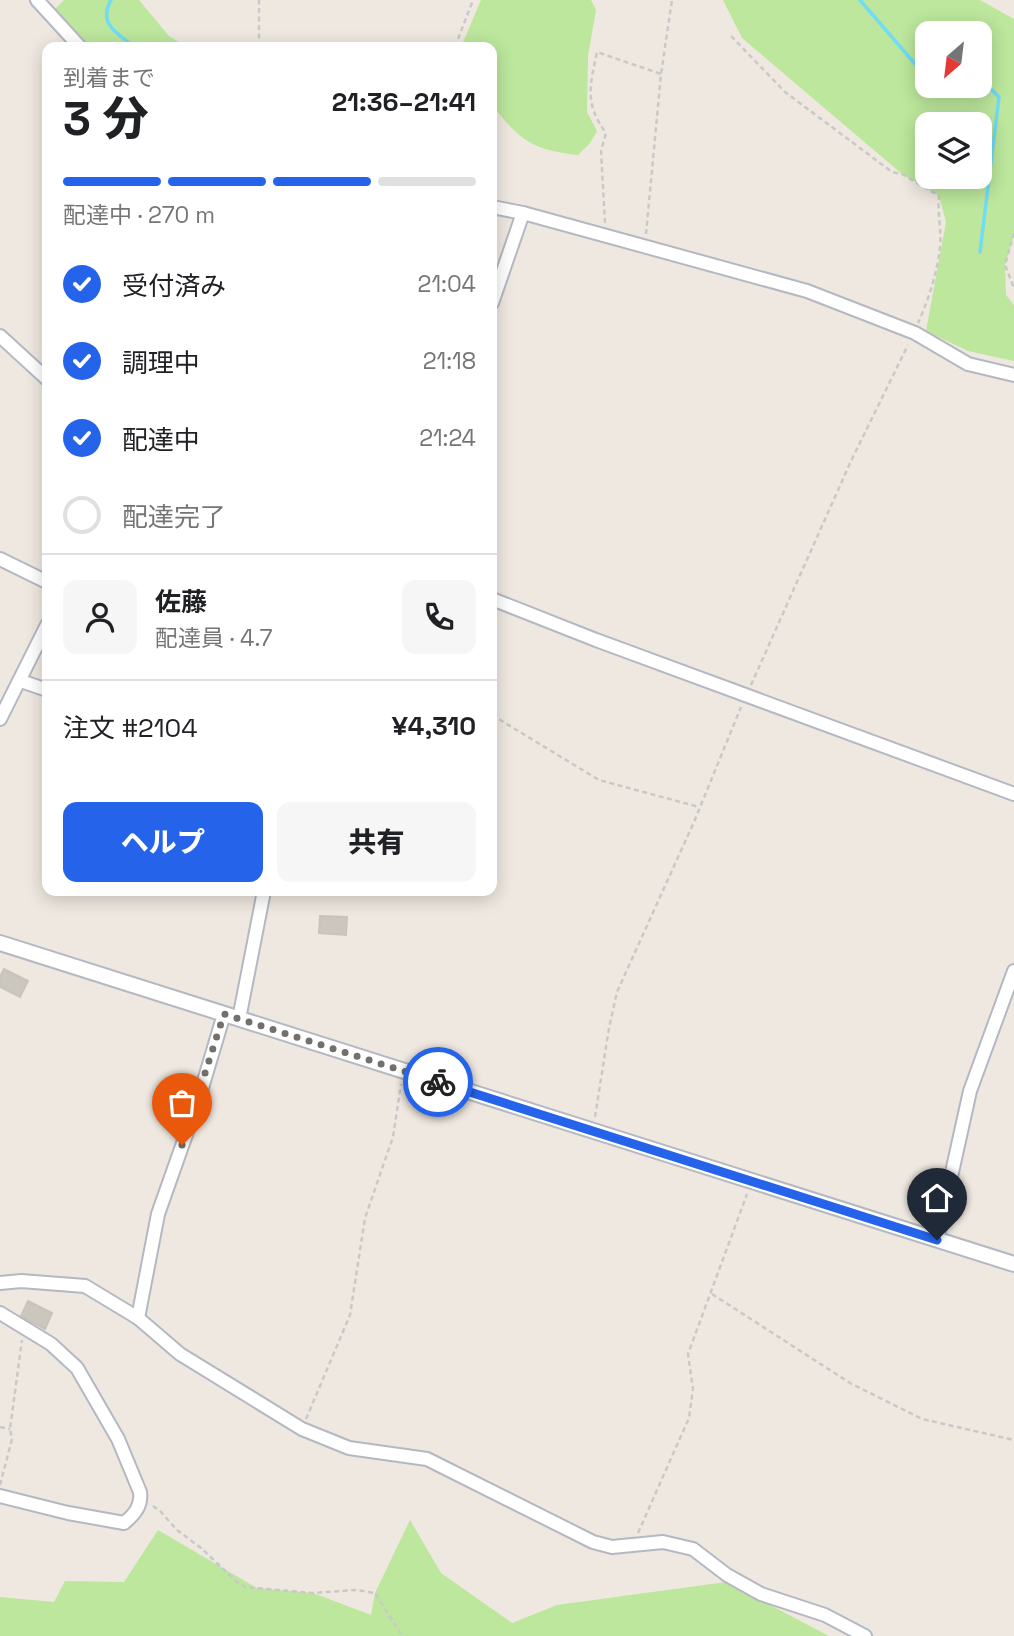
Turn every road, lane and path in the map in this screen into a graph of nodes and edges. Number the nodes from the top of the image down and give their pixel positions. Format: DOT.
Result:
graph roads {
  1 [pos="37,0"];
  2 [pos="259,0"];
  3 [pos="473,0"];
  4 [pos="672,0"];
  5 [pos="731,36"];
  6 [pos="75,42"];
  7 [pos="259,42"];
  8 [pos="457,42"];
  9 [pos="661,74"];
  10 [pos="497,208"];
  11 [pos="523,213"];
  12 [pos="1014,233"];
  13 [pos="605,237"];
  14 [pos="645,248"];
  15 [pos="497,288"];
  16 [pos="1014,288"];
  17 [pos="915,333"];
  18 [pos="0,336"];
  19 [pos="42,374"];
  20 [pos="1014,375"];
  21 [pos="0,559"];
  22 [pos="42,580"];
  23 [pos="497,601"];
  24 [pos="42,636"];
  25 [pos="21,681"];
  26 [pos="42,688"];
  27 [pos="747,694"];
  28 [pos="5,698"];
  29 [pos="497,718"];
  30 [pos="0,719"];
  31 [pos="1014,794"];
  32 [pos="699,807"];
  33 [pos="263,896"];
  34 [pos="0,943"];
  35 [pos="1014,971"];
  36 [pos="224,1014"];
  37 [pos="239,1018"];
  38 [pos="403,1071"];
  39 [pos="593,1131"];
  40 [pos="752,1181"];
  41 [pos="937,1240"];
  42 [pos="1014,1264"];
  43 [pos="0,1283"];
  44 [pos="711,1293"];
  45 [pos="0,1313"];
  46 [pos="138,1318"];
  47 [pos="24,1327"];
  48 [pos="0,1427"];
  49 [pos="10,1429"];
  50 [pos="302,1429"];
  51 [pos="1014,1440"];
  52 [pos="0,1485"];
  53 [pos="0,1496"];
  54 [pos="141,1498"];
  55 [pos="632,1546"];
  56 [pos="402,1636"];
  57 [pos="865,1636"];
  1 -- 6 [label="street"];
  2 -- 7 [label="path"];
  3 -- 8 [label="path"];
  4 -- 9 [label="path"];
  5 -- 17 [label="path"];
  9 -- 13 [label="path"];
  9 -- 14 [label="path"];
  10 -- 11 [label="street"];
  11 -- 13 [label="street"];
  11 -- 15 [label="street"];
  12 -- 16 [label="path"];
  13 -- 14 [label="street"];
  14 -- 17 [label="street"];
  17 -- 20 [label="street"];
  17 -- 27 [label="path"];
  18 -- 19 [label="street"];
  21 -- 22 [label="street"];
  23 -- 27 [label="street"];
  24 -- 25 [label="street"];
  25 -- 26 [label="street"];
  25 -- 28 [label="street"];
  27 -- 31 [label="street"];
  27 -- 32 [label="path"];
  28 -- 30 [label="street"];
  29 -- 32 [label="path"];
  32 -- 39 [label="path"];
  33 -- 37 [label="street"];
  34 -- 36 [label="street"];
  35 -- 41 [label="street"];
  36 -- 37 [label="street"];
  36 -- 46 [label="street"];
  37 -- 38 [label="street"];
  38 -- 39 [label="street"];
  38 -- 50 [label="path"];
  39 -- 40 [label="street"];
  40 -- 41 [label="street"];
  40 -- 44 [label="path"];
  41 -- 42 [label="street"];
  43 -- 46 [label="street"];
  44 -- 51 [label="path"];
  44 -- 55 [label="path"];
  45 -- 47 [label="street"];
  46 -- 50 [label="street"];
  47 -- 49 [label="path"];
  47 -- 54 [label="street"];
  48 -- 49 [label="path"];
  49 -- 52 [label="path"];
  50 -- 55 [label="street"];
  53 -- 54 [label="street"];
  54 -- 56 [label="path"];
  55 -- 57 [label="street"];
}
